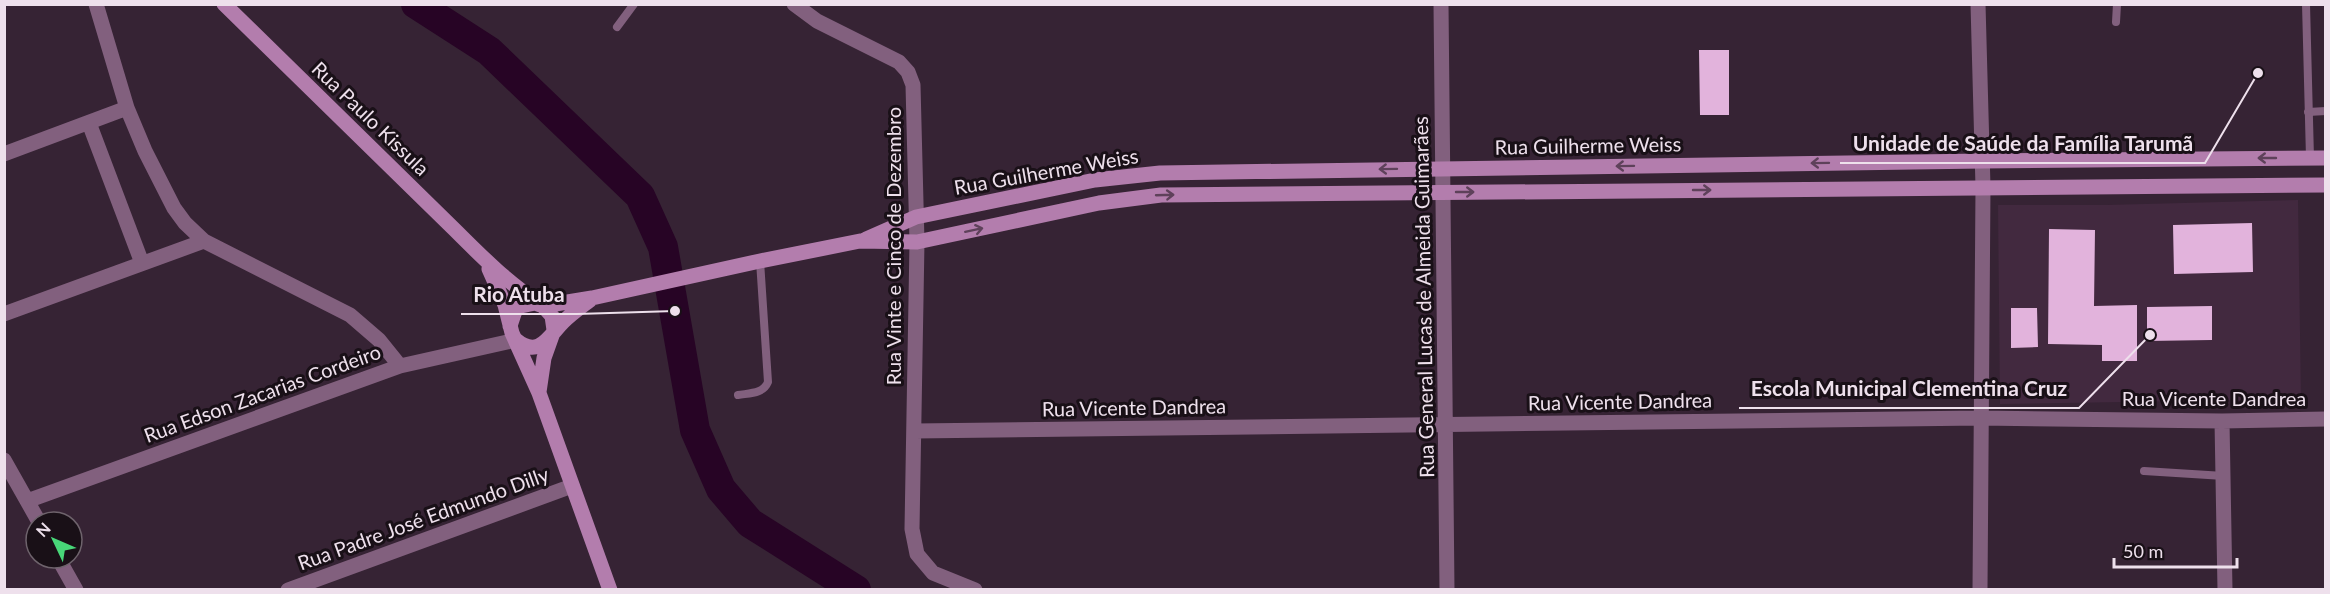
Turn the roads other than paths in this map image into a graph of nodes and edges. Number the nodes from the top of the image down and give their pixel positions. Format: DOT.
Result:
graph roads {
  1 [pos="96,4"];
  2 [pos="224,4"];
  3 [pos="634,4"];
  4 [pos="794,4"];
  5 [pos="1441,4"];
  6 [pos="1978,4"];
  7 [pos="2117,4"];
  8 [pos="2306,4"];
  9 [pos="2116,22"];
  10 [pos="617,27"];
  11 [pos="128,108"];
  12 [pos="2325,111"];
  13 [pos="2308,112"];
  14 [pos="89,123"];
  15 [pos="4,154"];
  16 [pos="2318,158"];
  17 [pos="1982,160"];
  18 [pos="1443,168"];
  19 [pos="2325,184"];
  20 [pos="1983,187"];
  21 [pos="1443,192"];
  22 [pos="916,217"];
  23 [pos="204,241"];
  24 [pos="860,241"];
  25 [pos="917,242"];
  26 [pos="760,261"];
  27 [pos="142,263"];
  28 [pos="486,263"];
  29 [pos="592,298"];
  30 [pos="543,306"];
  31 [pos="4,314"];
  32 [pos="513,333"];
  33 [pos="551,336"];
  34 [pos="400,366"];
  35 [pos="539,393"];
  36 [pos="738,394"];
  37 [pos="1980,417"];
  38 [pos="2325,419"];
  39 [pos="2222,421"];
  40 [pos="1445,424"];
  41 [pos="915,431"];
  42 [pos="5,462"];
  43 [pos="2144,471"];
  44 [pos="2224,476"];
  45 [pos="572,486"];
  46 [pos="27,501"];
  47 [pos="32,510"];
  48 [pos="64,570"];
  49 [pos="72,588"];
  50 [pos="288,590"];
  51 [pos="610,590"];
  52 [pos="975,590"];
  53 [pos="1447,590"];
  54 [pos="1980,590"];
  55 [pos="2225,590"];
  1 -- 11 [label="street"];
  2 -- 28 [label="street, Rua Paulo Kissula"];
  3 -- 10 [label="lane"];
  4 -- 22 [label="street, Rua Vinte e Cinco de Dezembro"];
  5 -- 18 [label="street, Rua General Lucas de Almeida Guimarães"];
  6 -- 17 [label="street"];
  7 -- 9 [label="lane"];
  8 -- 13 [label="lane"];
  11 -- 14 [label="street"];
  11 -- 23 [label="street"];
  12 -- 13 [label="lane"];
  13 -- 16 [label="lane"];
  14 -- 15 [label="street"];
  14 -- 27 [label="street"];
  16 -- 17 [label="street, Rua Guilherme Weiss, one-way"];
  17 -- 18 [label="street, Rua Guilherme Weiss, one-way"];
  17 -- 20 [label="street"];
  18 -- 21 [label="street, Rua General Lucas de Almeida Guimarães"];
  18 -- 22 [label="street, Rua Guilherme Weiss, one-way"];
  19 -- 20 [label="street, Rua Guilherme Weiss"];
  21 -- 20 [label="street, Rua Guilherme Weiss, one-way"];
  20 -- 37 [label="street"];
  25 -- 21 [label="street, Rua Guilherme Weiss, one-way"];
  21 -- 40 [label="street, Rua General Lucas de Almeida Guimarães"];
  22 -- 24 [label="street, Rua Guilherme Weiss"];
  22 -- 25 [label="street, Rua Vinte e Cinco de Dezembro"];
  23 -- 27 [label="street"];
  23 -- 34 [label="street"];
  24 -- 25 [label="street, Rua Guilherme Weiss"];
  24 -- 26 [label="street, Rua Guilherme Weiss"];
  25 -- 41 [label="street, Rua Vinte e Cinco de Dezembro"];
  26 -- 29 [label="street, Rua Guilherme Weiss"];
  26 -- 36 [label="lane"];
  27 -- 31 [label="street"];
  28 -- 30 [label="street, Rua Paulo Kissula"];
  28 -- 32 [label="street, Rua Paulo Kissula"];
  29 -- 30 [label="street"];
  29 -- 33 [label="street"];
  30 -- 32 [label="street"];
  30 -- 33 [label="street"];
  32 -- 33 [label="street"];
  32 -- 34 [label="street, Rua Edson Zacarias Cordeiro"];
  32 -- 35 [label="street, Rua Paulo Kissula"];
  33 -- 35 [label="street, Rua Paulo Kissula"];
  34 -- 46 [label="street, Rua Edson Zacarias Cordeiro"];
  35 -- 45 [label="street, Rua Paulo Kissula"];
  37 -- 39 [label="street, Rua Vicente Dandrea"];
  37 -- 40 [label="street, Rua Vicente Dandrea"];
  37 -- 54 [label="street"];
  38 -- 39 [label="street, Rua Vicente Dandrea"];
  39 -- 44 [label="street"];
  40 -- 41 [label="street, Rua Vicente Dandrea"];
  40 -- 53 [label="street, Rua General Lucas de Almeida Guimarães"];
  41 -- 52 [label="street, Rua Vinte e Cinco de Dezembro"];
  42 -- 46 [label="street"];
  43 -- 44 [label="lane"];
  44 -- 55 [label="street"];
  45 -- 50 [label="street, Rua Padre José Edmundo Dilly"];
  45 -- 51 [label="street, Rua Paulo Kissula"];
  46 -- 47 [label="street"];
  48 -- 49 [label="street"];
}
